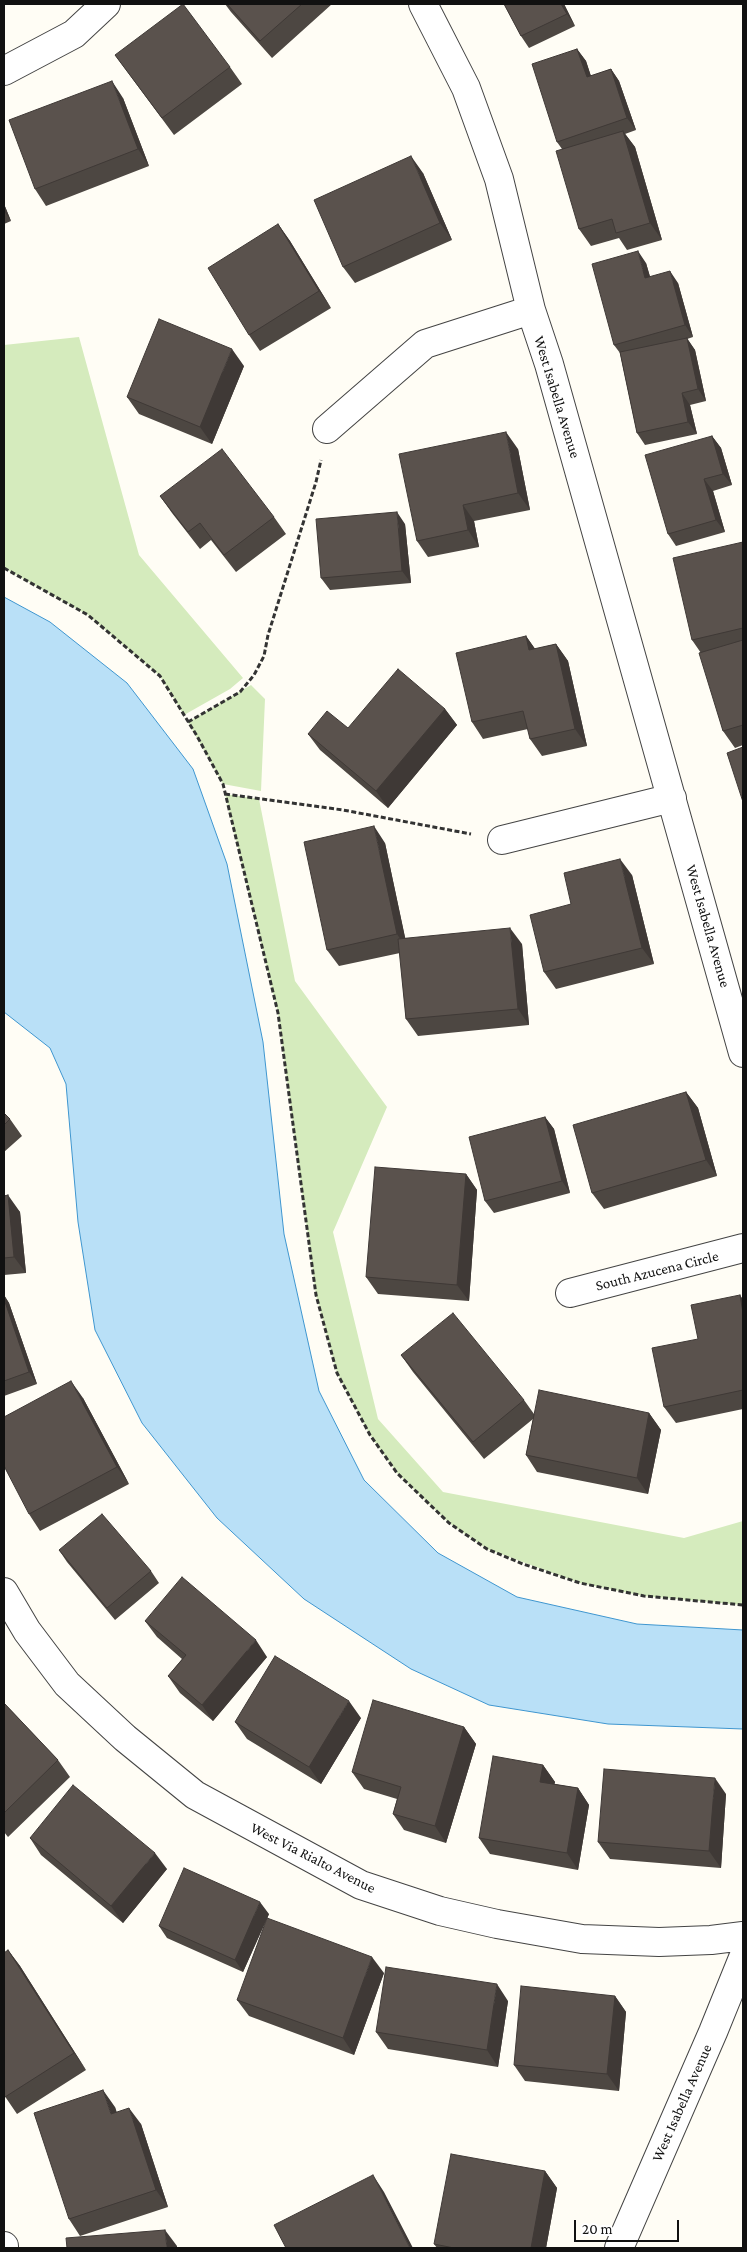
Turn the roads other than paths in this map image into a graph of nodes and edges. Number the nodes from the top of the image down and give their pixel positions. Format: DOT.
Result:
graph roads {
  1 [pos="106,4"];
  2 [pos="423,4"];
  3 [pos="4,71"];
  4 [pos="531,310"];
  5 [pos="327,429"];
  6 [pos="672,798"];
  7 [pos="502,840"];
  8 [pos="743,1053"];
  9 [pos="743,1248"];
  10 [pos="570,1293"];
  11 [pos="4,1592"];
  12 [pos="743,1936"];
  13 [pos="743,1958"];
  14 [pos="619,2248"];
  1 -- 3 [label="street"];
  2 -- 4 [label="street, West Isabella Avenue"];
  4 -- 5 [label="street"];
  4 -- 6 [label="street, West Isabella Avenue"];
  6 -- 7 [label="street"];
  6 -- 8 [label="street, West Isabella Avenue"];
  9 -- 10 [label="street, South Azucena Circle"];
  11 -- 12 [label="street, West Via Rialto Avenue"];
  13 -- 14 [label="street, West Isabella Avenue"];
}
